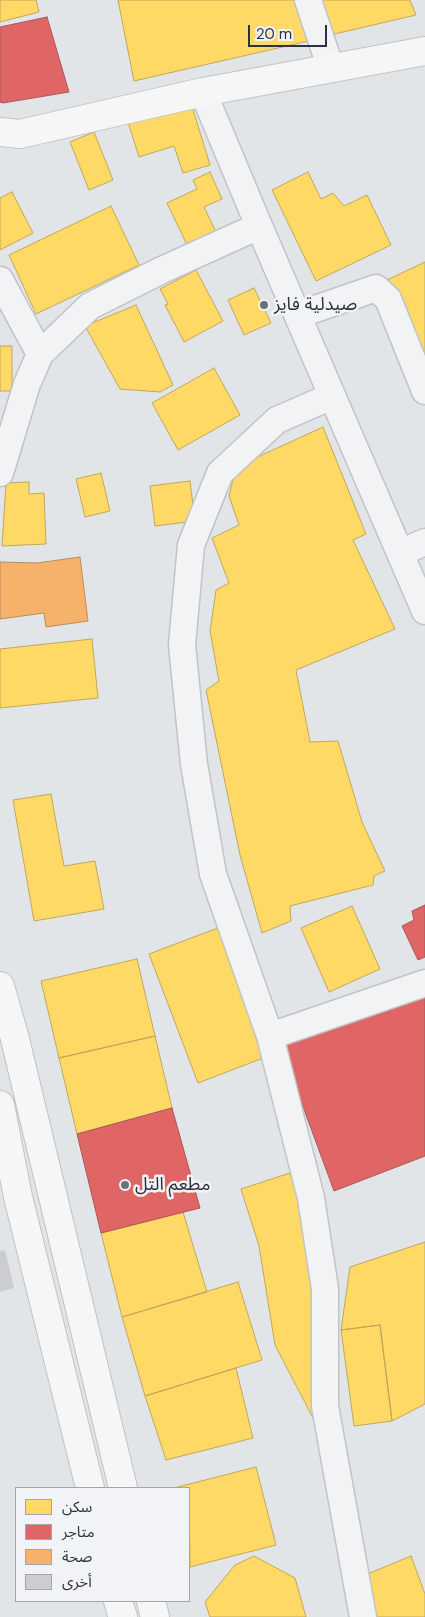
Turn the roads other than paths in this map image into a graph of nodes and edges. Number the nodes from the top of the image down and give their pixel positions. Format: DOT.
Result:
graph roads {
  1 [pos="308,0"];
  2 [pos="425,51"];
  3 [pos="331,69"];
  4 [pos="203,92"];
  5 [pos="0,132"];
  6 [pos="259,226"];
  7 [pos="0,280"];
  8 [pos="298,315"];
  9 [pos="40,354"];
  10 [pos="425,392"];
  11 [pos="332,396"];
  12 [pos="0,473"];
  13 [pos="425,542"];
  14 [pos="400,554"];
  15 [pos="425,611"];
  16 [pos="425,983"];
  17 [pos="0,986"];
  18 [pos="270,1036"];
  19 [pos="0,1105"];
  20 [pos="9,1199"];
  21 [pos="90,1487"];
  22 [pos="123,1487"];
  23 [pos="118,1602"];
  24 [pos="151,1602"];
  25 [pos="122,1617"];
  26 [pos="155,1617"];
  27 [pos="363,1617"];
  1 -- 3 [label="street"];
  2 -- 3 [label="main road"];
  3 -- 4 [label="main road"];
  4 -- 5 [label="main road"];
  4 -- 6 [label="street"];
  6 -- 8 [label="street"];
  6 -- 9 [label="street"];
  7 -- 9 [label="street"];
  8 -- 10 [label="street"];
  8 -- 11 [label="street"];
  9 -- 12 [label="street"];
  11 -- 14 [label="street"];
  11 -- 18 [label="street"];
  13 -- 14 [label="street"];
  14 -- 15 [label="street"];
  16 -- 18 [label="street"];
  17 -- 22 [label="main road"];
  18 -- 27 [label="street"];
  19 -- 20 [label="main road"];
  20 -- 21 [label="main road"];
  23 -- 25 [label="main road"];
  24 -- 26 [label="main road"];
}
